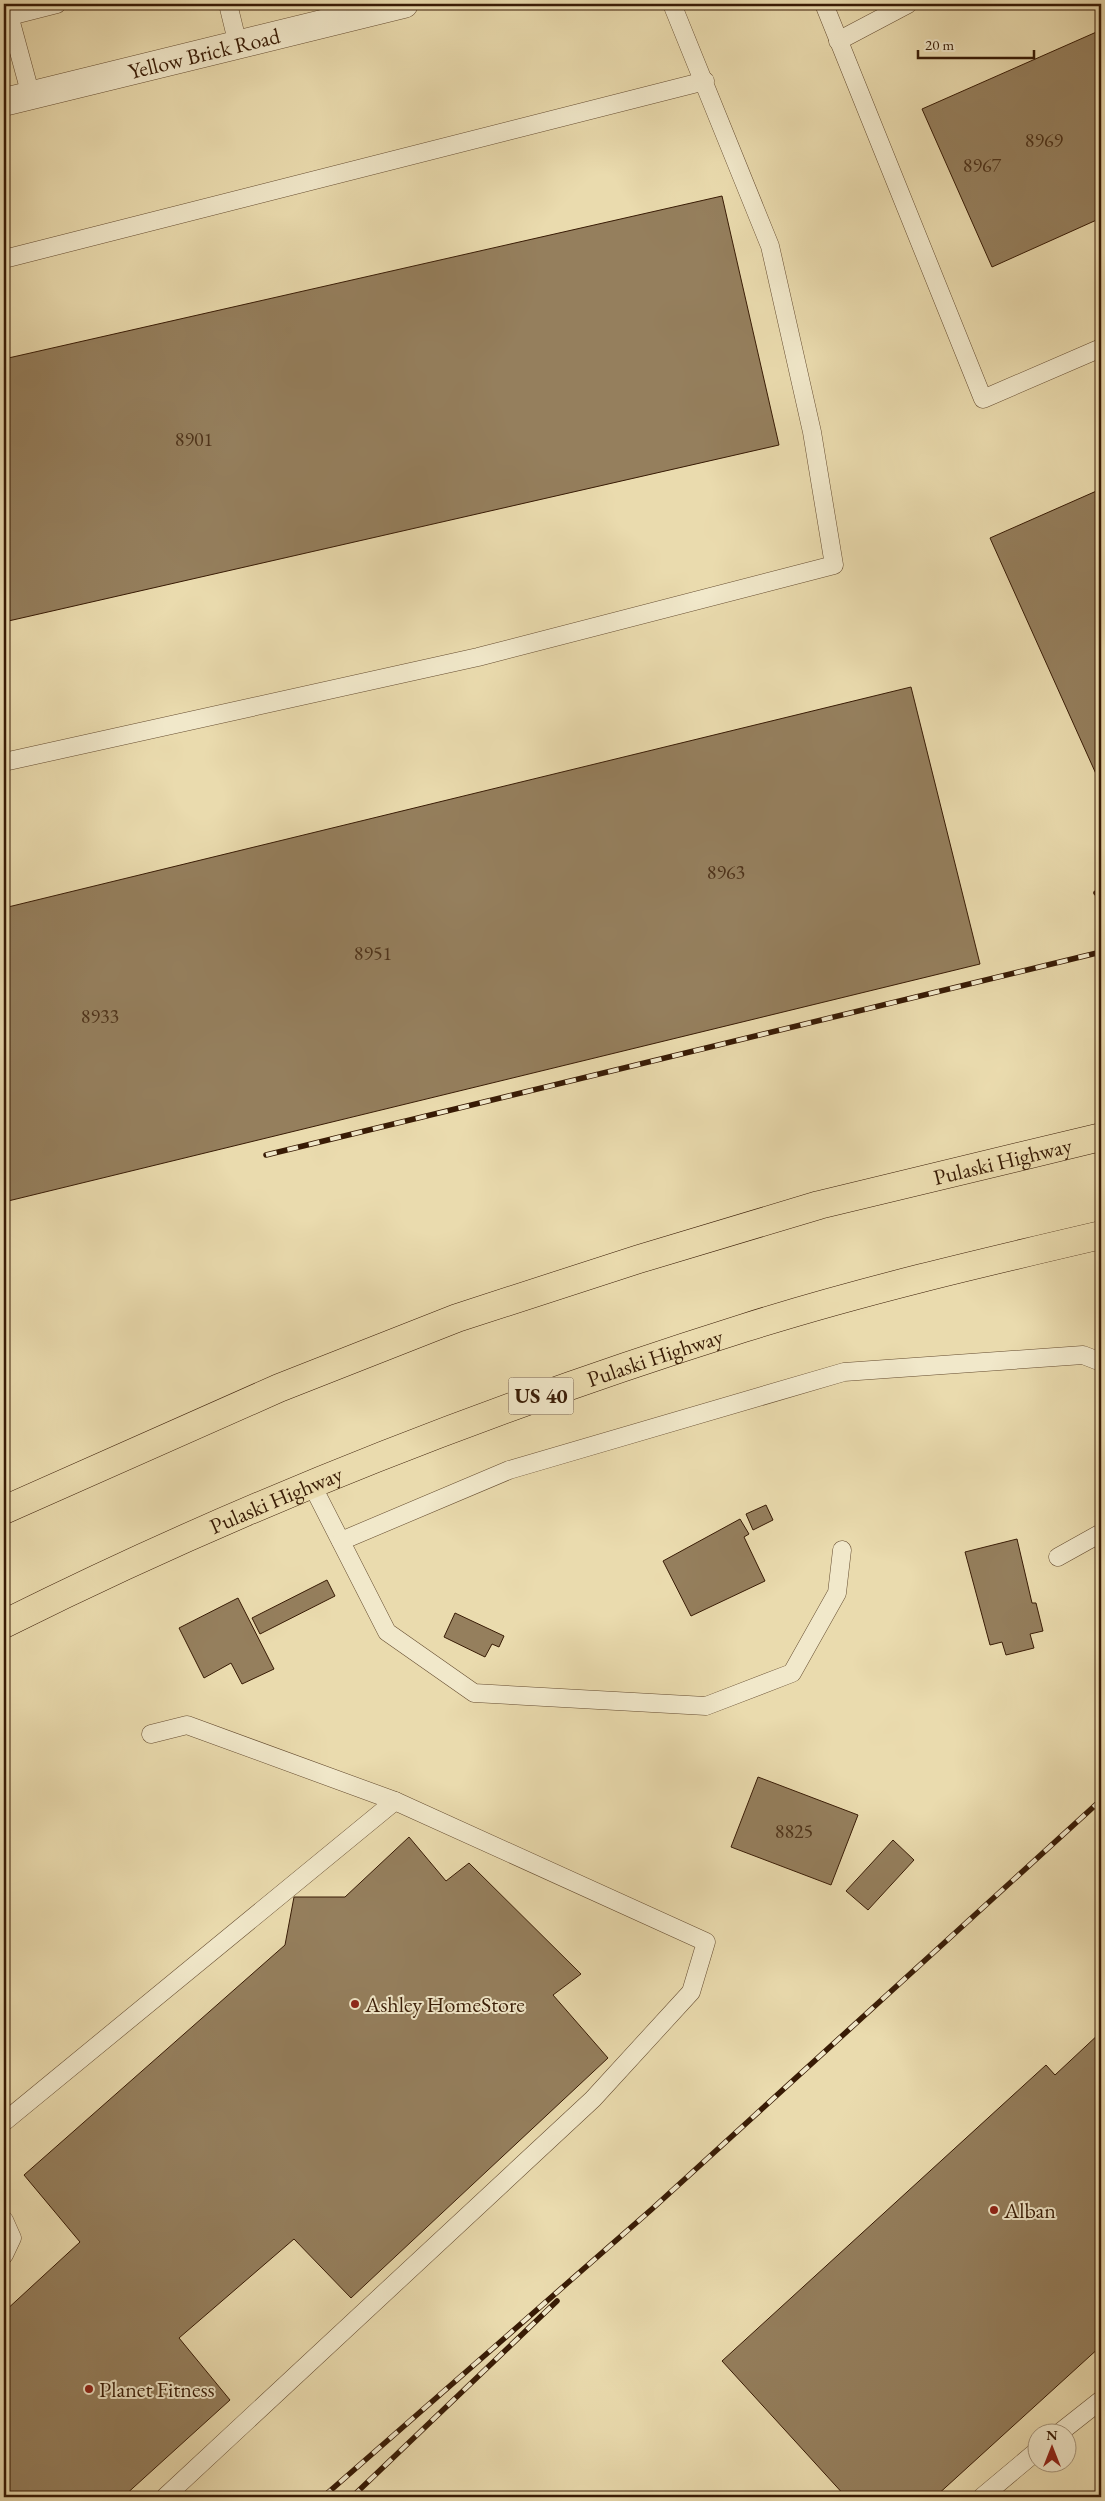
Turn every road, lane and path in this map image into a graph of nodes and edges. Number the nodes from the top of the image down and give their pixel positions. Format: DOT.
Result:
graph roads {
  1 [pos="58,4"];
  2 [pos="228,4"];
  3 [pos="672,4"];
  4 [pos="824,4"];
  5 [pos="908,4"];
  6 [pos="397,5"];
  7 [pos="8,10"];
  8 [pos="838,41"];
  9 [pos="238,44"];
  10 [pos="705,81"];
  11 [pos="31,96"];
  12 [pos="4,102"];
  13 [pos="4,259"];
  14 [pos="1101,348"];
  15 [pos="4,762"];
  16 [pos="1101,1137"];
  17 [pos="1101,1236"];
  18 [pos="1101,1362"];
  19 [pos="311,1483"];
  20 [pos="4,1510"];
  21 [pos="1101,1533"];
  22 [pos="341,1541"];
  23 [pos="842,1550"];
  24 [pos="1058,1557"];
  25 [pos="4,1624"];
  26 [pos="151,1734"];
  27 [pos="395,1801"];
  28 [pos="4,2122"];
  29 [pos="4,2220"];
  30 [pos="4,2254"];
  31 [pos="1101,2400"];
  32 [pos="1071,2424"];
  33 [pos="1028,2458"];
  34 [pos="165,2497"];
  35 [pos="982,2497"];
  1 -- 7 [label="lane"];
  2 -- 9 [label="lane"];
  3 -- 10 [label="lane"];
  4 -- 8 [label="lane"];
  5 -- 8 [label="lane"];
  6 -- 9 [label="street, Yellow Brick Road"];
  7 -- 11 [label="lane"];
  8 -- 14 [label="lane"];
  9 -- 11 [label="street, Yellow Brick Road"];
  10 -- 13 [label="lane"];
  10 -- 15 [label="lane"];
  11 -- 12 [label="street, Yellow Brick Road"];
  16 -- 20 [label="highway, Pulaski Highway"];
  17 -- 19 [label="highway, Pulaski Highway / US 40"];
  18 -- 22 [label="lane"];
  19 -- 22 [label="lane"];
  19 -- 25 [label="highway, Pulaski Highway / US 40"];
  21 -- 24 [label="lane"];
  22 -- 23 [label="lane"];
  26 -- 27 [label="lane"];
  27 -- 28 [label="lane"];
  27 -- 34 [label="lane"];
  29 -- 30 [label="lane"];
  31 -- 32 [label="lane"];
  33 -- 35 [label="lane"];
}
